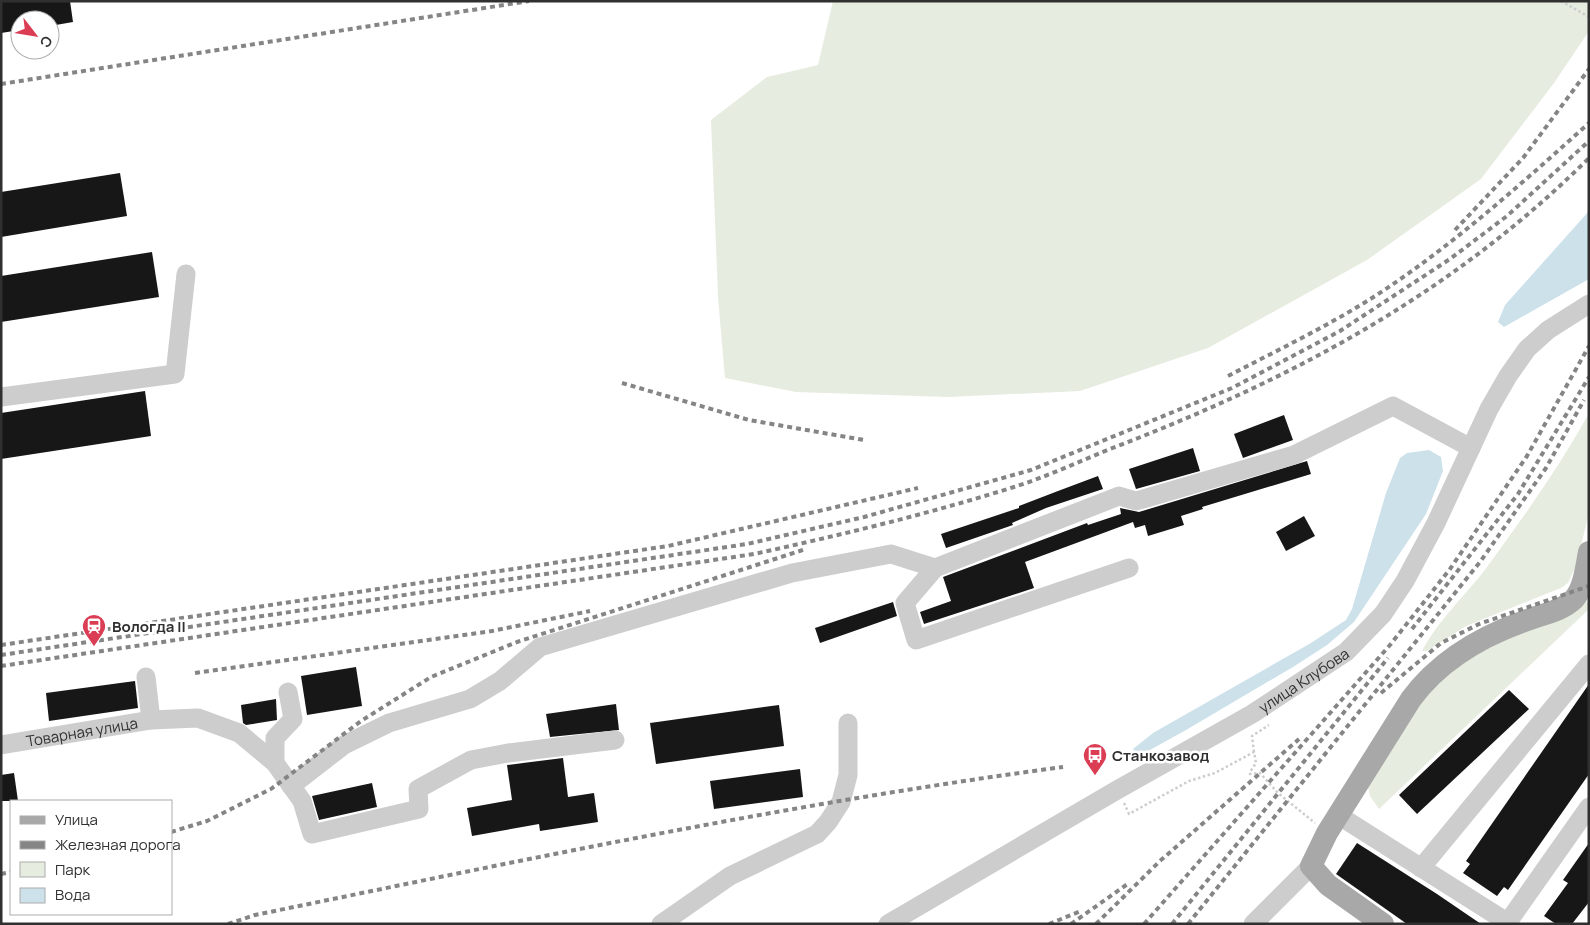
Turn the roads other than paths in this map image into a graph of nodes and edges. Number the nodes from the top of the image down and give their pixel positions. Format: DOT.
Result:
graph roads {
  1 [pos="186,274"];
  2 [pos="1589,304"];
  3 [pos="1,397"];
  4 [pos="1471,448"];
  5 [pos="1589,552"];
  6 [pos="935,568"];
  7 [pos="1129,568"];
  8 [pos="1584,594"];
  9 [pos="1589,664"];
  10 [pos="146,677"];
  11 [pos="288,692"];
  12 [pos="151,720"];
  13 [pos="848,723"];
  14 [pos="615,740"];
  15 [pos="1,745"];
  16 [pos="275,763"];
  17 [pos="291,786"];
  18 [pos="1589,807"];
  19 [pos="1332,824"];
  20 [pos="1311,866"];
  21 [pos="1421,868"];
  22 [pos="1509,923"];
  23 [pos="661,924"];
  24 [pos="888,924"];
  25 [pos="1252,924"];
  26 [pos="1383,924"];
  1 -- 3 [label="street"];
  2 -- 4 [label="street, улица Клубова"];
  4 -- 6 [label="street"];
  4 -- 24 [label="street, улица Клубова"];
  5 -- 8 [label="main road"];
  6 -- 7 [label="street"];
  6 -- 17 [label="street"];
  8 -- 19 [label="main road"];
  9 -- 21 [label="street"];
  10 -- 12 [label="street, Товарная улица"];
  11 -- 16 [label="street"];
  12 -- 15 [label="street, Товарная улица"];
  12 -- 16 [label="street"];
  13 -- 23 [label="street"];
  14 -- 17 [label="street"];
  16 -- 17 [label="street"];
  18 -- 22 [label="street"];
  19 -- 20 [label="main road"];
  19 -- 21 [label="street"];
  20 -- 25 [label="street"];
  20 -- 26 [label="main road"];
  21 -- 22 [label="street"];
}
